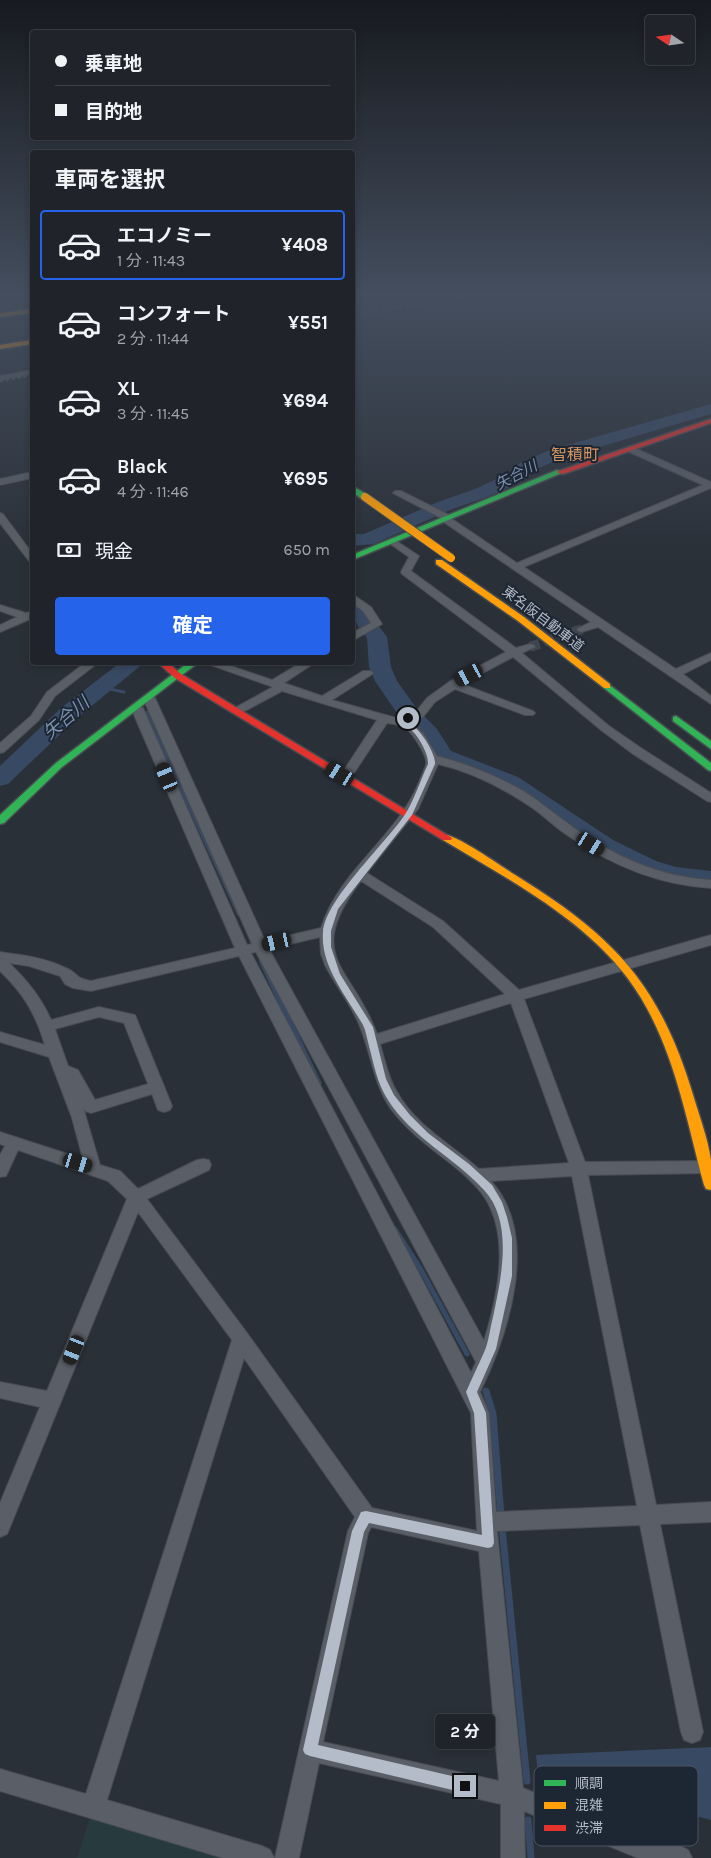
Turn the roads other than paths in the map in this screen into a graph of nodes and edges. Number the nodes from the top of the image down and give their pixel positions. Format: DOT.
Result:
graph roads {
  1 [pos="711,421"];
  2 [pos="630,449"];
  3 [pos="30,475"];
  4 [pos="0,482"];
  5 [pos="711,485"];
  6 [pos="398,493"];
  7 [pos="358,499"];
  8 [pos="0,516"];
  9 [pos="445,518"];
  10 [pos="392,541"];
  11 [pos="30,557"];
  12 [pos="355,557"];
  13 [pos="516,567"];
  14 [pos="355,600"];
  15 [pos="0,608"];
  16 [pos="30,616"];
  17 [pos="30,616"];
  18 [pos="599,623"];
  19 [pos="370,628"];
  20 [pos="0,629"];
  21 [pos="552,629"];
  22 [pos="582,629"];
  23 [pos="355,636"];
  24 [pos="530,647"];
  25 [pos="514,652"];
  26 [pos="711,656"];
  27 [pos="90,665"];
  28 [pos="164,665"];
  29 [pos="191,665"];
  30 [pos="217,665"];
  31 [pos="306,665"];
  32 [pos="367,674"];
  33 [pos="675,674"];
  34 [pos="178,676"];
  35 [pos="277,684"];
  36 [pos="454,684"];
  37 [pos="149,698"];
  38 [pos="324,700"];
  39 [pos="711,701"];
  40 [pos="137,708"];
  41 [pos="237,711"];
  42 [pos="666,712"];
  43 [pos="529,713"];
  44 [pos="384,718"];
  45 [pos="409,719"];
  46 [pos="711,746"];
  47 [pos="0,749"];
  48 [pos="432,759"];
  49 [pos="711,768"];
  50 [pos="350,770"];
  51 [pos="711,798"];
  52 [pos="408,815"];
  53 [pos="0,821"];
  54 [pos="360,874"];
  55 [pos="711,884"];
  56 [pos="327,931"];
  57 [pos="711,940"];
  58 [pos="253,948"];
  59 [pos="0,957"];
  60 [pos="0,963"];
  61 [pos="623,965"];
  62 [pos="516,996"];
  63 [pos="47,1026"];
  64 [pos="0,1037"];
  65 [pos="373,1041"];
  66 [pos="56,1053"];
  67 [pos="61,1070"];
  68 [pos="158,1088"];
  69 [pos="164,1106"];
  70 [pos="7,1140"];
  71 [pos="203,1164"];
  72 [pos="708,1167"];
  73 [pos="93,1168"];
  74 [pos="579,1169"];
  75 [pos="0,1171"];
  76 [pos="476,1176"];
  77 [pos="711,1185"];
  78 [pos="136,1197"];
  79 [pos="241,1339"];
  80 [pos="484,1361"];
  81 [pos="0,1390"];
  82 [pos="471,1392"];
  83 [pos="52,1401"];
  84 [pos="711,1512"];
  85 [pos="649,1514"];
  86 [pos="366,1516"];
  87 [pos="0,1527"];
  88 [pos="489,1529"];
  89 [pos="692,1732"];
  90 [pos="310,1750"];
  91 [pos="0,1780"];
  92 [pos="512,1795"];
  93 [pos="534,1804"];
  94 [pos="94,1808"];
  95 [pos="637,1846"];
  96 [pos="262,1858"];
  97 [pos="287,1858"];
  98 [pos="514,1858"];
  99 [pos="680,1858"];
  1 -- 2 [label="main road"];
  2 -- 5 [label="street"];
  2 -- 9 [label="main road"];
  3 -- 4 [label="street"];
  5 -- 13 [label="street"];
  6 -- 9 [label="street"];
  7 -- 21 [label="main road, 東名阪自動車道, bridge"];
  7 -- 49 [label="main road, 東名阪自動車道"];
  8 -- 11 [label="street"];
  9 -- 10 [label="main road"];
  9 -- 13 [label="street"];
  10 -- 12 [label="main road"];
  10 -- 25 [label="street"];
  13 -- 18 [label="street"];
  14 -- 19 [label="street"];
  15 -- 16 [label="street"];
  17 -- 20 [label="street"];
  18 -- 22 [label="street"];
  18 -- 33 [label="street"];
  19 -- 23 [label="street"];
  24 -- 25 [label="street"];
  25 -- 36 [label="street"];
  25 -- 51 [label="street"];
  26 -- 33 [label="street"];
  27 -- 47 [label="street"];
  28 -- 34 [label="main road"];
  29 -- 34 [label="main road"];
  30 -- 35 [label="street"];
  31 -- 35 [label="street"];
  32 -- 38 [label="street"];
  33 -- 39 [label="street"];
  34 -- 37 [label="main road"];
  34 -- 41 [label="main road"];
  35 -- 38 [label="street"];
  35 -- 41 [label="street"];
  36 -- 43 [label="street"];
  36 -- 45 [label="street"];
  37 -- 40 [label="main road"];
  37 -- 58 [label="street"];
  38 -- 44 [label="street"];
  40 -- 53 [label="main road"];
  40 -- 58 [label="street"];
  41 -- 52 [label="main road"];
  42 -- 46 [label="main road"];
  44 -- 45 [label="street"];
  44 -- 50 [label="street"];
  45 -- 48 [label="street"];
  48 -- 52 [label="street"];
  48 -- 55 [label="street"];
  52 -- 54 [label="street"];
  52 -- 61 [label="main road"];
  54 -- 56 [label="street"];
  54 -- 62 [label="street"];
  56 -- 58 [label="street"];
  56 -- 65 [label="street"];
  57 -- 61 [label="street"];
  58 -- 59 [label="street"];
  58 -- 80 [label="street"];
  58 -- 82 [label="street"];
  60 -- 63 [label="street"];
  61 -- 62 [label="street"];
  61 -- 72 [label="main road"];
  62 -- 65 [label="street"];
  62 -- 74 [label="street"];
  63 -- 66 [label="street"];
  63 -- 68 [label="street"];
  64 -- 66 [label="street"];
  65 -- 76 [label="street"];
  66 -- 67 [label="street"];
  67 -- 68 [label="street"];
  67 -- 73 [label="street"];
  68 -- 69 [label="street"];
  70 -- 73 [label="street"];
  70 -- 75 [label="street"];
  71 -- 78 [label="street"];
  72 -- 74 [label="street"];
  72 -- 77 [label="main road"];
  73 -- 78 [label="street"];
  74 -- 76 [label="street"];
  74 -- 85 [label="street"];
  76 -- 80 [label="street"];
  78 -- 79 [label="street"];
  78 -- 83 [label="street"];
  79 -- 86 [label="street"];
  79 -- 94 [label="street"];
  80 -- 82 [label="street"];
  81 -- 83 [label="street"];
  82 -- 88 [label="street"];
  83 -- 87 [label="street"];
  84 -- 85 [label="street"];
  85 -- 88 [label="street"];
  85 -- 89 [label="street"];
  86 -- 88 [label="street"];
  86 -- 90 [label="street"];
  88 -- 92 [label="street"];
  90 -- 92 [label="street"];
  90 -- 97 [label="street"];
  91 -- 94 [label="street"];
  92 -- 93 [label="street"];
  92 -- 98 [label="street"];
  94 -- 96 [label="street"];
  95 -- 99 [label="street"];
}
